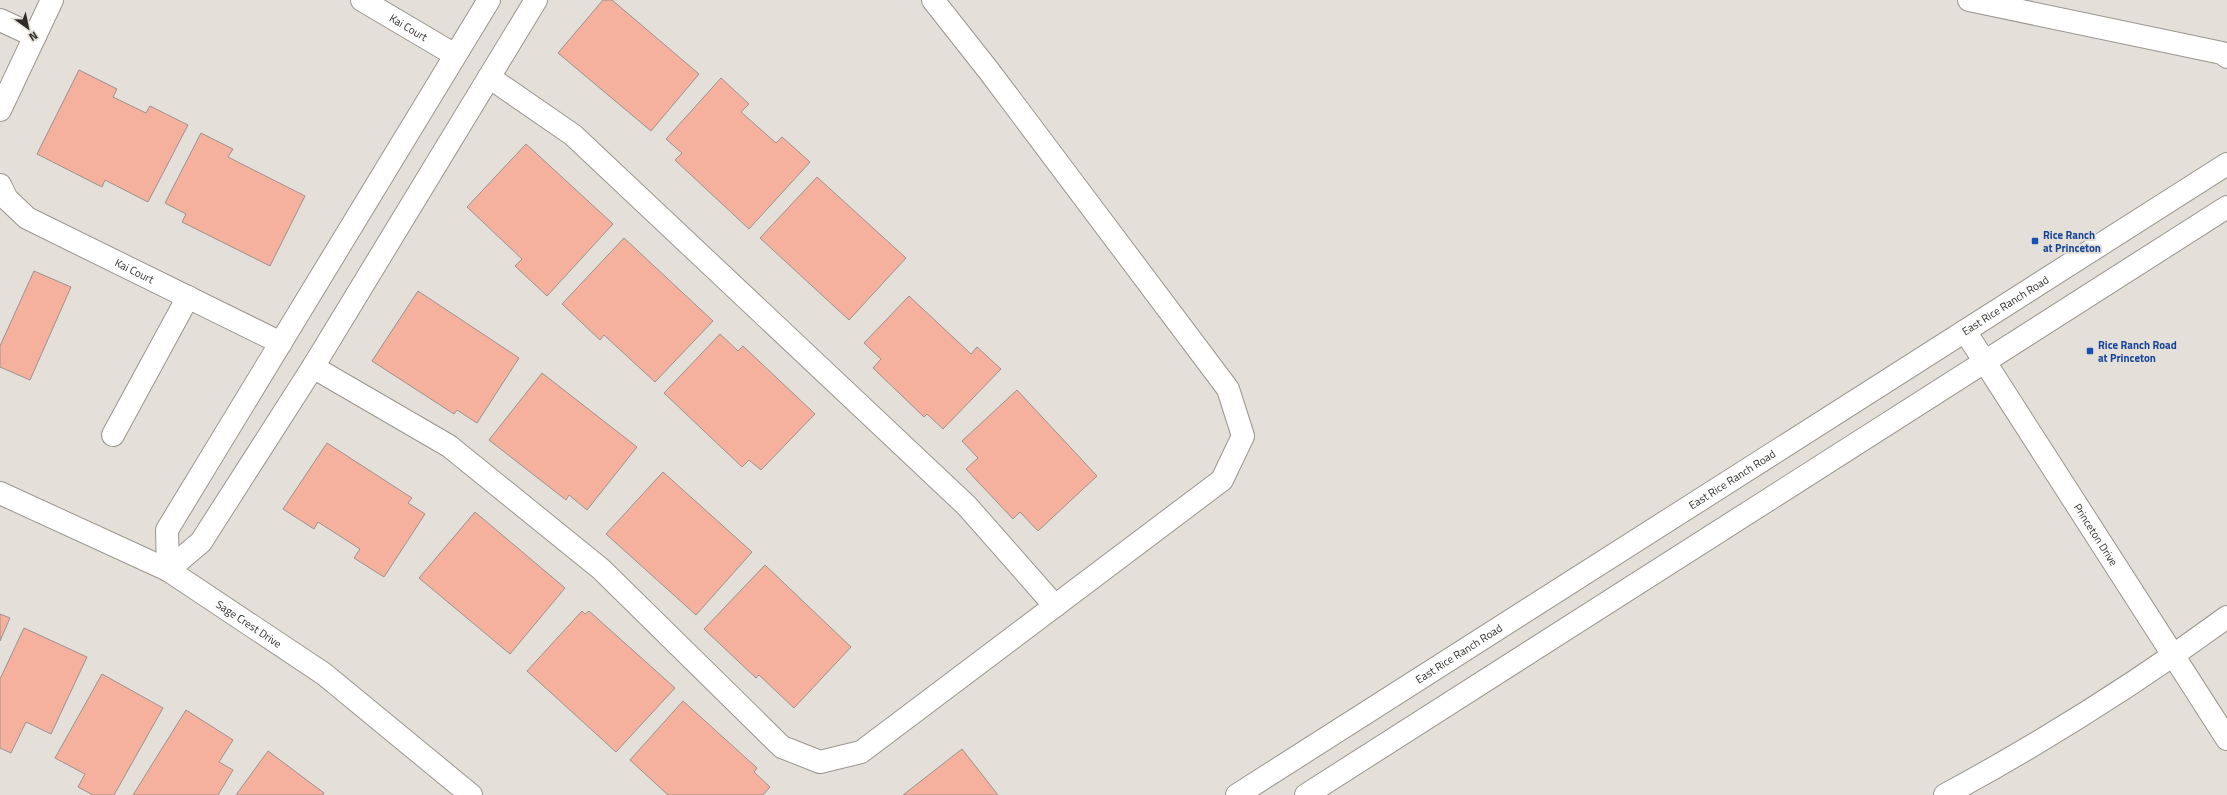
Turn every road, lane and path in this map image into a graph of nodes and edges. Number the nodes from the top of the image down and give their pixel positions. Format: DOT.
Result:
graph roads {
  1 [pos="52,0"];
  2 [pos="362,0"];
  3 [pos="489,0"];
  4 [pos="536,0"];
  5 [pos="933,0"];
  6 [pos="1969,0"];
  7 [pos="0,20"];
  8 [pos="35,36"];
  9 [pos="455,55"];
  10 [pos="2227,57"];
  11 [pos="489,77"];
  12 [pos="0,110"];
  13 [pos="2227,164"];
  14 [pos="0,185"];
  15 [pos="2227,207"];
  16 [pos="188,297"];
  17 [pos="1965,331"];
  18 [pos="281,343"];
  19 [pos="1985,361"];
  20 [pos="313,367"];
  21 [pos="113,435"];
  22 [pos="0,493"];
  23 [pos="168,570"];
  24 [pos="1055,606"];
  25 [pos="2227,617"];
  26 [pos="2174,656"];
  27 [pos="2227,739"];
  28 [pos="472,795"];
  29 [pos="1237,795"];
  30 [pos="1306,795"];
  31 [pos="1946,795"];
  1 -- 8 [label="street"];
  2 -- 9 [label="street, Kai Court"];
  3 -- 9 [label="street"];
  4 -- 11 [label="street"];
  5 -- 24 [label="street"];
  6 -- 10 [label="street"];
  7 -- 8 [label="street"];
  8 -- 12 [label="street"];
  9 -- 18 [label="street"];
  11 -- 20 [label="street"];
  11 -- 24 [label="street"];
  13 -- 17 [label="street, East Rice Ranch Road"];
  14 -- 16 [label="street, Kai Court"];
  15 -- 19 [label="street"];
  16 -- 18 [label="street, Kai Court"];
  16 -- 21 [label="street"];
  17 -- 19 [label="street, Princeton Drive"];
  17 -- 29 [label="street, East Rice Ranch Road"];
  18 -- 23 [label="street"];
  19 -- 26 [label="street, Princeton Drive"];
  19 -- 30 [label="street"];
  20 -- 23 [label="street"];
  20 -- 24 [label="street"];
  22 -- 23 [label="street, Sage Crest Drive"];
  23 -- 28 [label="street, Sage Crest Drive"];
  25 -- 26 [label="street"];
  26 -- 27 [label="street, Princeton Drive"];
  26 -- 31 [label="street"];
}
